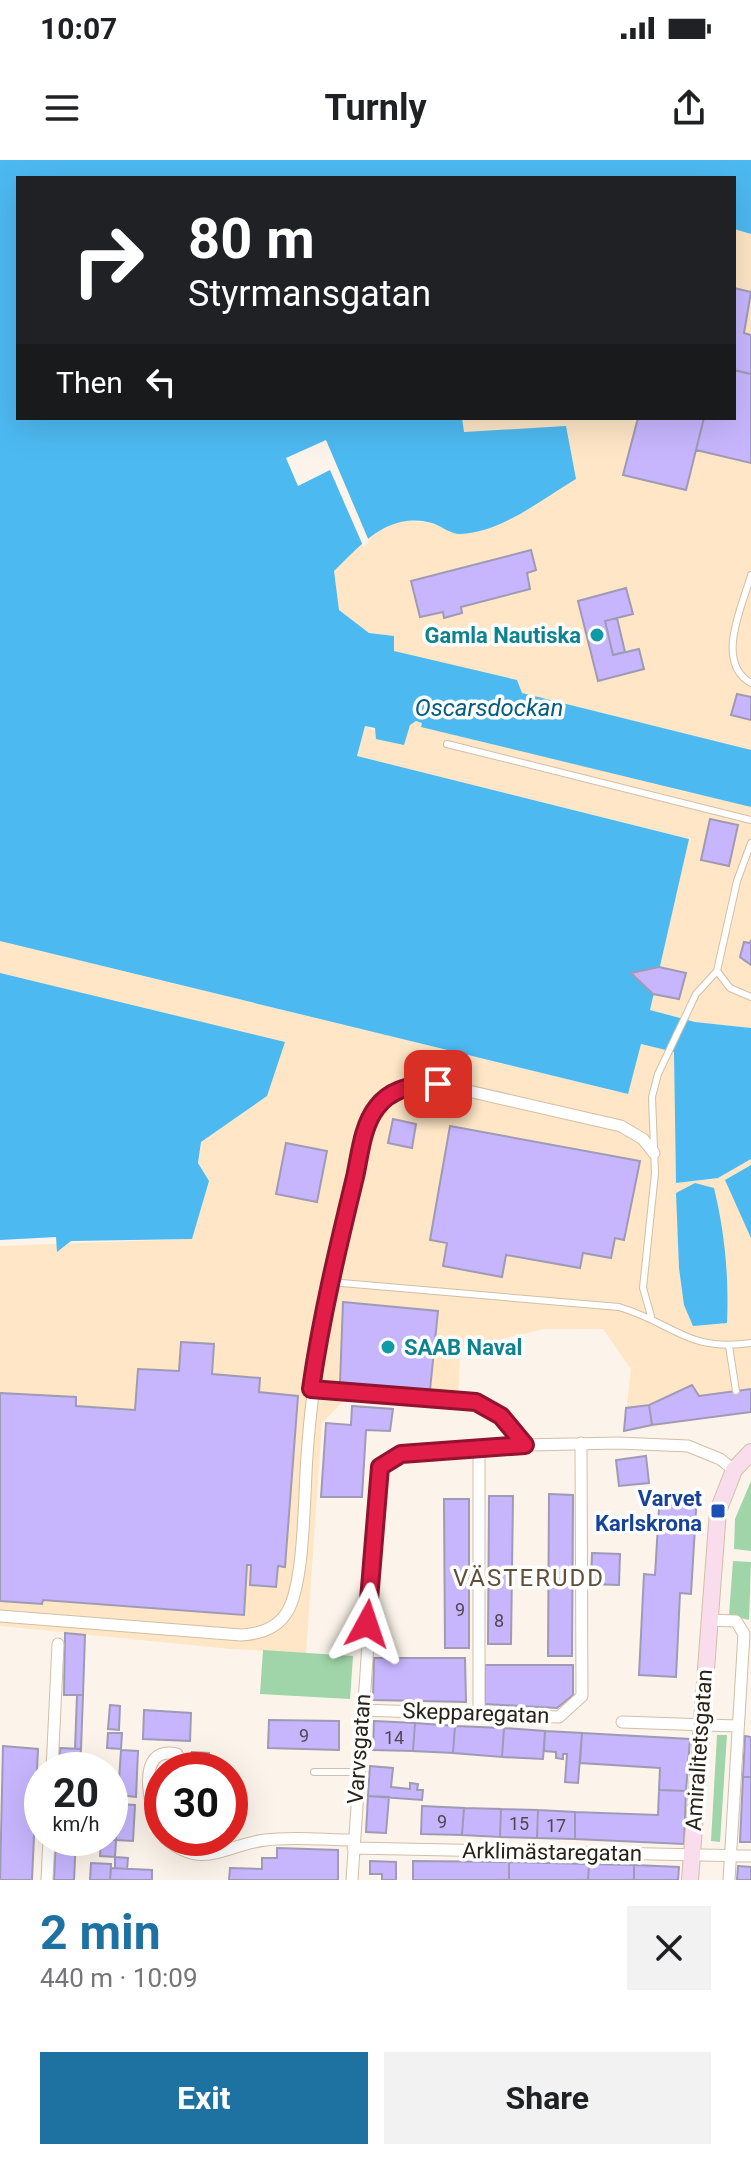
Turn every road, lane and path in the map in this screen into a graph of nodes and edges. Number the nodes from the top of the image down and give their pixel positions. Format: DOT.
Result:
graph roads {
  1 [pos="751,575"];
  2 [pos="751,683"];
  3 [pos="447,744"];
  4 [pos="751,820"];
  5 [pos="751,843"];
  6 [pos="717,971"];
  7 [pos="751,997"];
  8 [pos="654,1153"];
  9 [pos="330,1282"];
  10 [pos="651,1316"];
  11 [pos="751,1343"];
  12 [pos="729,1346"];
  13 [pos="311,1389"];
  14 [pos="736,1391"];
  15 [pos="581,1443"];
  16 [pos="525,1445"];
  17 [pos="479,1446"];
  18 [pos="751,1452"];
  19 [pos="734,1470"];
  20 [pos="0,1616"];
  21 [pos="708,1620"];
  22 [pos="58,1644"];
  23 [pos="362,1710"];
  24 [pos="479,1713"];
  25 [pos="622,1722"];
  26 [pos="701,1724"];
  27 [pos="736,1726"];
  28 [pos="53,1752"];
  29 [pos="314,1772"];
  30 [pos="358,1772"];
  31 [pos="353,1844"];
  32 [pos="248,1845"];
  33 [pos="731,1855"];
  34 [pos="48,1856"];
  35 [pos="692,1856"];
  36 [pos="751,1856"];
  37 [pos="47,1880"];
  38 [pos="352,1880"];
  39 [pos="690,1880"];
  40 [pos="729,1880"];
  1 -- 2 [label="lane"];
  3 -- 4 [label="lane"];
  5 -- 6 [label="lane"];
  6 -- 7 [label="lane"];
  6 -- 8 [label="lane"];
  8 -- 9 [label="street"];
  8 -- 10 [label="lane"];
  9 -- 10 [label="lane"];
  9 -- 13 [label="street"];
  10 -- 12 [label="lane"];
  11 -- 12 [label="lane"];
  12 -- 14 [label="lane"];
  13 -- 16 [label="lane"];
  13 -- 20 [label="street"];
  15 -- 16 [label="street"];
  15 -- 19 [label="street"];
  15 -- 24 [label="street, Skepparegatan"];
  16 -- 17 [label="street"];
  17 -- 23 [label="street, Varvsgatan"];
  17 -- 24 [label="street"];
  18 -- 19 [label="street"];
  19 -- 21 [label="street, Amiralitetsgatan"];
  21 -- 26 [label="street, Amiralitetsgatan"];
  21 -- 27 [label="street, Amiralitetsgatan"];
  22 -- 28 [label="street"];
  23 -- 24 [label="street, Skepparegatan"];
  23 -- 30 [label="street, Varvsgatan"];
  25 -- 26 [label="street"];
  26 -- 27 [label="street"];
  26 -- 35 [label="street, Amiralitetsgatan"];
  27 -- 33 [label="street, Amiralitetsgatan"];
  29 -- 30 [label="lane"];
  30 -- 31 [label="street, Varvsgatan"];
  31 -- 32 [label="street"];
  31 -- 35 [label="street, Arklimästaregatan"];
  31 -- 38 [label="street, Varvsgatan"];
  33 -- 35 [label="street, Arklimästaregatan"];
  33 -- 36 [label="street, Arklimästaregatan"];
  33 -- 40 [label="street, Amiralitetsgatan"];
  34 -- 37 [label="street"];
  35 -- 39 [label="street, Amiralitetsgatan"];
}
